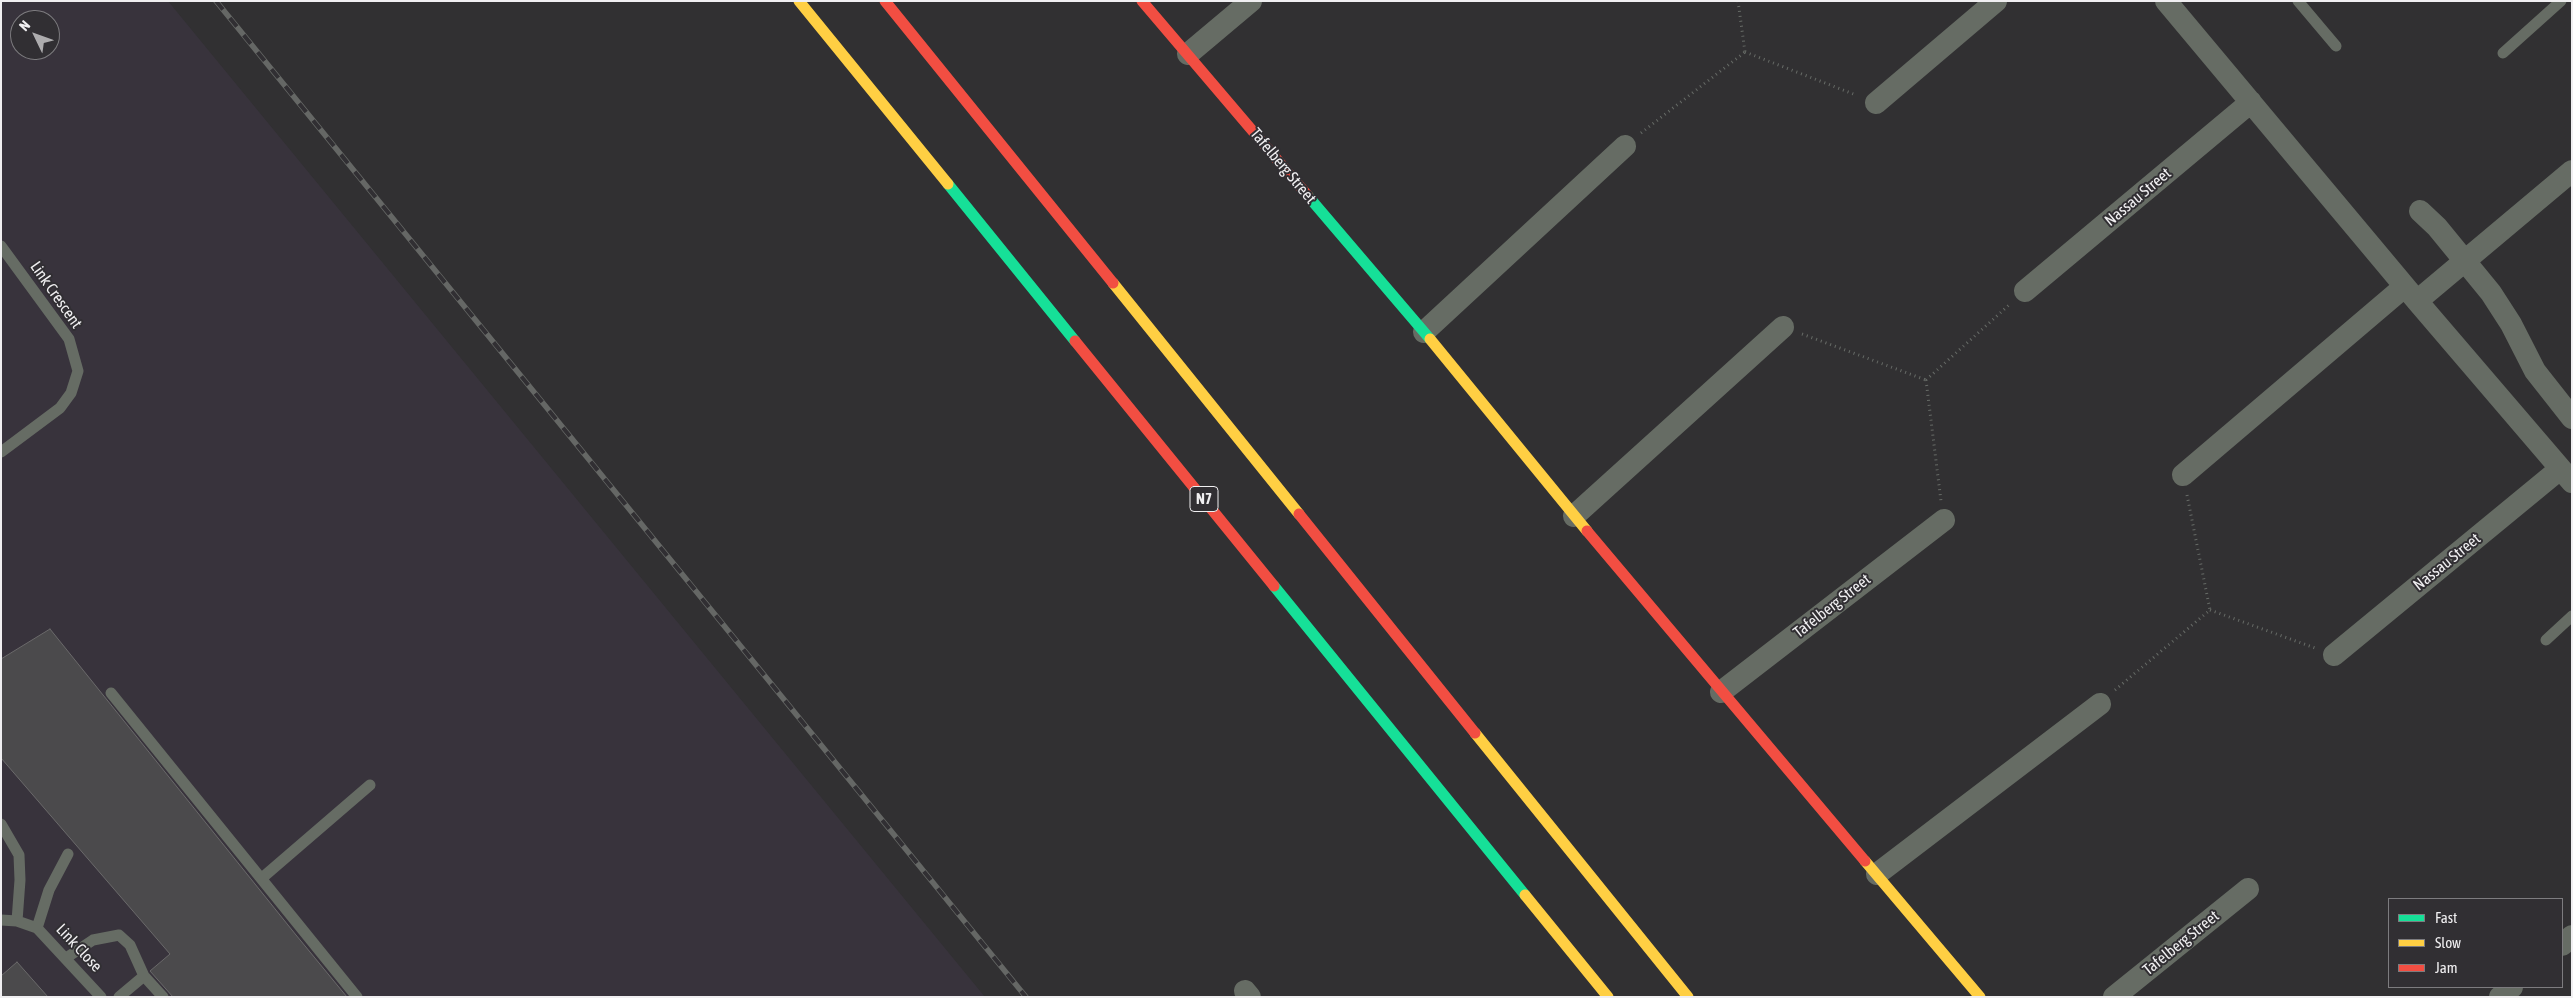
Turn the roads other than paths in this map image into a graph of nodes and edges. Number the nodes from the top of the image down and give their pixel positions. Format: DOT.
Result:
graph roads {
  1 [pos="799,1"];
  2 [pos="885,1"];
  3 [pos="1142,1"];
  4 [pos="1252,1"];
  5 [pos="1996,1"];
  6 [pos="2166,1"];
  7 [pos="2298,1"];
  8 [pos="2561,1"];
  9 [pos="2336,46"];
  10 [pos="2503,53"];
  11 [pos="1188,54"];
  12 [pos="2251,102"];
  13 [pos="1876,103"];
  14 [pos="1625,146"];
  15 [pos="2572,171"];
  16 [pos="2420,211"];
  17 [pos="1,246"];
  18 [pos="2465,261"];
  19 [pos="2025,291"];
  20 [pos="2410,294"];
  21 [pos="1783,327"];
  22 [pos="1424,332"];
  23 [pos="2572,418"];
  24 [pos="1,452"];
  25 [pos="2183,475"];
  26 [pos="2566,475"];
  27 [pos="1574,516"];
  28 [pos="1944,520"];
  29 [pos="2572,616"];
  30 [pos="2546,640"];
  31 [pos="2334,655"];
  32 [pos="1721,692"];
  33 [pos="111,693"];
  34 [pos="2100,704"];
  35 [pos="370,785"];
  36 [pos="1,824"];
  37 [pos="68,854"];
  38 [pos="1877,874"];
  39 [pos="262,878"];
  40 [pos="2248,889"];
  41 [pos="1,920"];
  42 [pos="17,920"];
  43 [pos="38,928"];
  44 [pos="66,958"];
  45 [pos="144,976"];
  46 [pos="2511,988"];
  47 [pos="102,997"];
  48 [pos="119,997"];
  49 [pos="163,997"];
  50 [pos="357,997"];
  51 [pos="1608,997"];
  52 [pos="1688,997"];
  53 [pos="1980,997"];
  54 [pos="2114,997"];
  55 [pos="2500,997"];
  1 -- 51 [label="main road, N7"];
  2 -- 52 [label="main road"];
  3 -- 11 [label="main road, Tafelberg Street"];
  4 -- 11 [label="street"];
  5 -- 13 [label="street"];
  6 -- 12 [label="street, Nassau Street"];
  7 -- 9 [label="lane"];
  8 -- 10 [label="lane"];
  11 -- 22 [label="main road, Tafelberg Street"];
  12 -- 19 [label="street, Nassau Street"];
  12 -- 20 [label="street, Nassau Street"];
  14 -- 22 [label="street"];
  15 -- 18 [label="street"];
  16 -- 18 [label="street"];
  17 -- 24 [label="lane, Link Crescent"];
  18 -- 20 [label="street"];
  18 -- 23 [label="street"];
  20 -- 25 [label="street"];
  20 -- 26 [label="street, Nassau Street"];
  21 -- 27 [label="street"];
  22 -- 27 [label="main road, Tafelberg Street"];
  26 -- 31 [label="street, Nassau Street"];
  27 -- 32 [label="main road, Tafelberg Street"];
  28 -- 32 [label="street, Tafelberg Street"];
  29 -- 30 [label="lane"];
  32 -- 38 [label="main road, Tafelberg Street"];
  33 -- 39 [label="lane"];
  34 -- 38 [label="street"];
  35 -- 39 [label="lane"];
  36 -- 42 [label="lane"];
  37 -- 43 [label="lane"];
  38 -- 53 [label="main road, Tafelberg Street"];
  39 -- 50 [label="lane"];
  40 -- 54 [label="street, Tafelberg Street"];
  41 -- 42 [label="lane, Link Close"];
  42 -- 43 [label="lane, Link Close"];
  43 -- 44 [label="lane, Link Close"];
  44 -- 45 [label="lane"];
  44 -- 47 [label="lane, Link Close"];
  45 -- 48 [label="lane"];
  45 -- 49 [label="lane"];
  46 -- 55 [label="street"];
}
